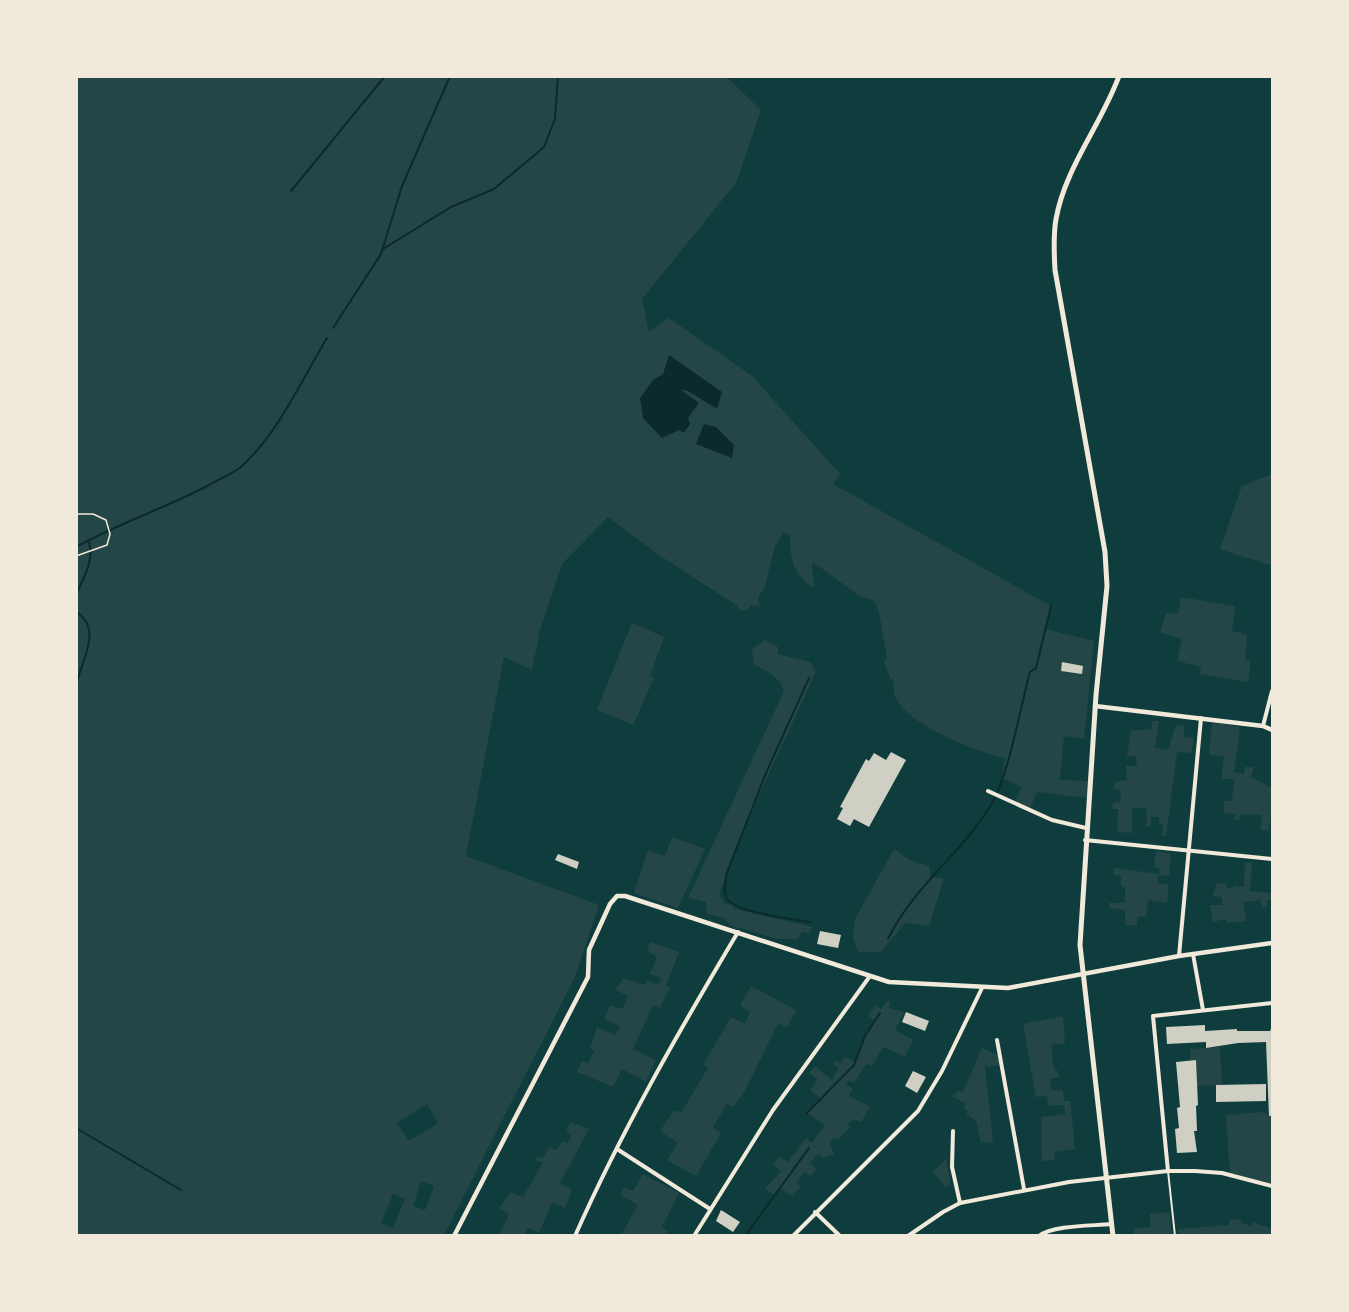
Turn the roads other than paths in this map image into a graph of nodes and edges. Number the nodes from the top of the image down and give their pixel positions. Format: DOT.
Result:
graph roads {
  1 [pos="1119,76"];
  2 [pos="1272,691"];
  3 [pos="1095,706"];
  4 [pos="1201,718"];
  5 [pos="1263,726"];
  6 [pos="1272,730"];
  7 [pos="988,791"];
  8 [pos="1086,828"];
  9 [pos="1085,840"];
  10 [pos="1189,850"];
  11 [pos="1272,859"];
  12 [pos="738,932"];
  13 [pos="1272,942"];
  14 [pos="1193,954"];
  15 [pos="1179,956"];
  16 [pos="1081,973"];
  17 [pos="871,976"];
  18 [pos="982,988"];
  19 [pos="1272,1003"];
  20 [pos="1203,1010"];
  21 [pos="997,1041"];
  22 [pos="953,1131"];
  23 [pos="617,1149"];
  24 [pos="1168,1171"];
  25 [pos="1107,1178"];
  26 [pos="1272,1186"];
  27 [pos="1024,1189"];
  28 [pos="960,1203"];
  29 [pos="710,1209"];
  30 [pos="815,1212"];
  31 [pos="1112,1224"];
  32 [pos="454,1236"];
  33 [pos="575,1236"];
  34 [pos="694,1236"];
  35 [pos="793,1236"];
  36 [pos="840,1236"];
  37 [pos="908,1236"];
  38 [pos="1039,1236"];
  39 [pos="1113,1236"];
  40 [pos="1175,1236"];
  1 -- 3 [label="main road"];
  2 -- 5 [label="street"];
  3 -- 4 [label="street"];
  3 -- 8 [label="main road"];
  4 -- 5 [label="street"];
  4 -- 10 [label="street"];
  5 -- 6 [label="street"];
  7 -- 8 [label="street"];
  8 -- 9 [label="main road"];
  9 -- 10 [label="street"];
  9 -- 16 [label="main road"];
  10 -- 11 [label="street"];
  10 -- 15 [label="street"];
  12 -- 17 [label="street"];
  12 -- 23 [label="street"];
  12 -- 32 [label="street"];
  13 -- 14 [label="street"];
  14 -- 15 [label="street"];
  14 -- 20 [label="street"];
  15 -- 16 [label="street"];
  16 -- 18 [label="street"];
  16 -- 25 [label="main road"];
  17 -- 18 [label="street"];
  17 -- 29 [label="street"];
  18 -- 30 [label="street"];
  19 -- 20 [label="street"];
  20 -- 24 [label="street"];
  21 -- 27 [label="street"];
  22 -- 28 [label="street"];
  23 -- 29 [label="street"];
  23 -- 33 [label="street"];
  24 -- 25 [label="street"];
  24 -- 26 [label="street"];
  24 -- 40 [label="lane"];
  25 -- 27 [label="street"];
  25 -- 31 [label="main road"];
  27 -- 28 [label="street"];
  28 -- 37 [label="street"];
  29 -- 34 [label="street"];
  30 -- 35 [label="street"];
  30 -- 36 [label="street"];
  31 -- 38 [label="street"];
  31 -- 39 [label="main road"];
}
